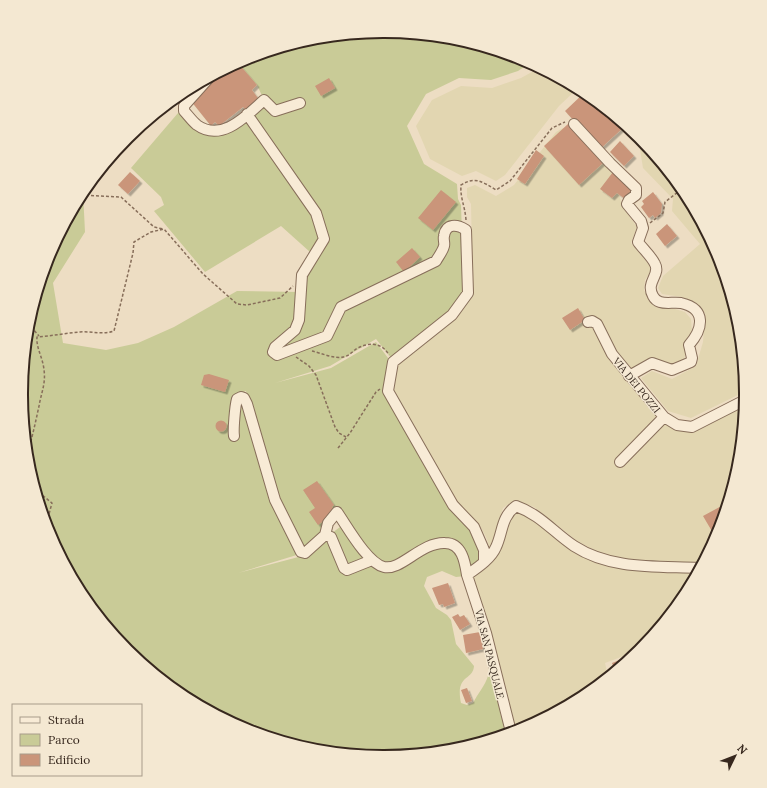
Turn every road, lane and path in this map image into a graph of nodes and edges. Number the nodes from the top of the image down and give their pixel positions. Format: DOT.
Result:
graph roads {
  1 [pos="197,91"];
  2 [pos="300,103"];
  3 [pos="248,114"];
  4 [pos="574,124"];
  5 [pos="677,193"];
  6 [pos="89,195"];
  7 [pos="643,228"];
  8 [pos="164,229"];
  9 [pos="466,230"];
  10 [pos="301,284"];
  11 [pos="588,322"];
  12 [pos="34,330"];
  13 [pos="39,336"];
  14 [pos="292,350"];
  15 [pos="393,362"];
  16 [pos="629,376"];
  17 [pos="389,385"];
  18 [pos="739,403"];
  19 [pos="664,417"];
  20 [pos="234,436"];
  21 [pos="346,437"];
  22 [pos="31,441"];
  23 [pos="338,448"];
  24 [pos="620,462"];
  25 [pos="43,496"];
  26 [pos="49,514"];
  27 [pos="325,535"];
  28 [pos="372,560"];
  29 [pos="484,562"];
  30 [pos="693,568"];
  31 [pos="467,575"];
  32 [pos="510,726"];
  1 -- 3 [label="street"];
  2 -- 3 [label="street"];
  3 -- 10 [label="street"];
  4 -- 7 [label="street"];
  4 -- 9 [label="path"];
  5 -- 7 [label="path"];
  6 -- 8 [label="path"];
  7 -- 16 [label="street"];
  8 -- 10 [label="path"];
  8 -- 13 [label="path"];
  9 -- 14 [label="street"];
  9 -- 15 [label="street"];
  10 -- 14 [label="street"];
  11 -- 16 [label="street, VIA DEI POZZI"];
  12 -- 13 [label="path"];
  13 -- 22 [label="path"];
  14 -- 15 [label="path"];
  14 -- 21 [label="path"];
  15 -- 17 [label="street"];
  16 -- 19 [label="street, VIA DEI POZZI"];
  17 -- 21 [label="path"];
  17 -- 29 [label="street"];
  18 -- 19 [label="street, VIA DEI POZZI"];
  19 -- 24 [label="street"];
  20 -- 27 [label="street"];
  21 -- 23 [label="path"];
  25 -- 26 [label="path"];
  27 -- 28 [label="street"];
  27 -- 28 [label="street"];
  28 -- 31 [label="street, VIA SAN PASQUALE"];
  29 -- 30 [label="street"];
  29 -- 31 [label="street"];
  31 -- 32 [label="street, VIA SAN PASQUALE"];
}
